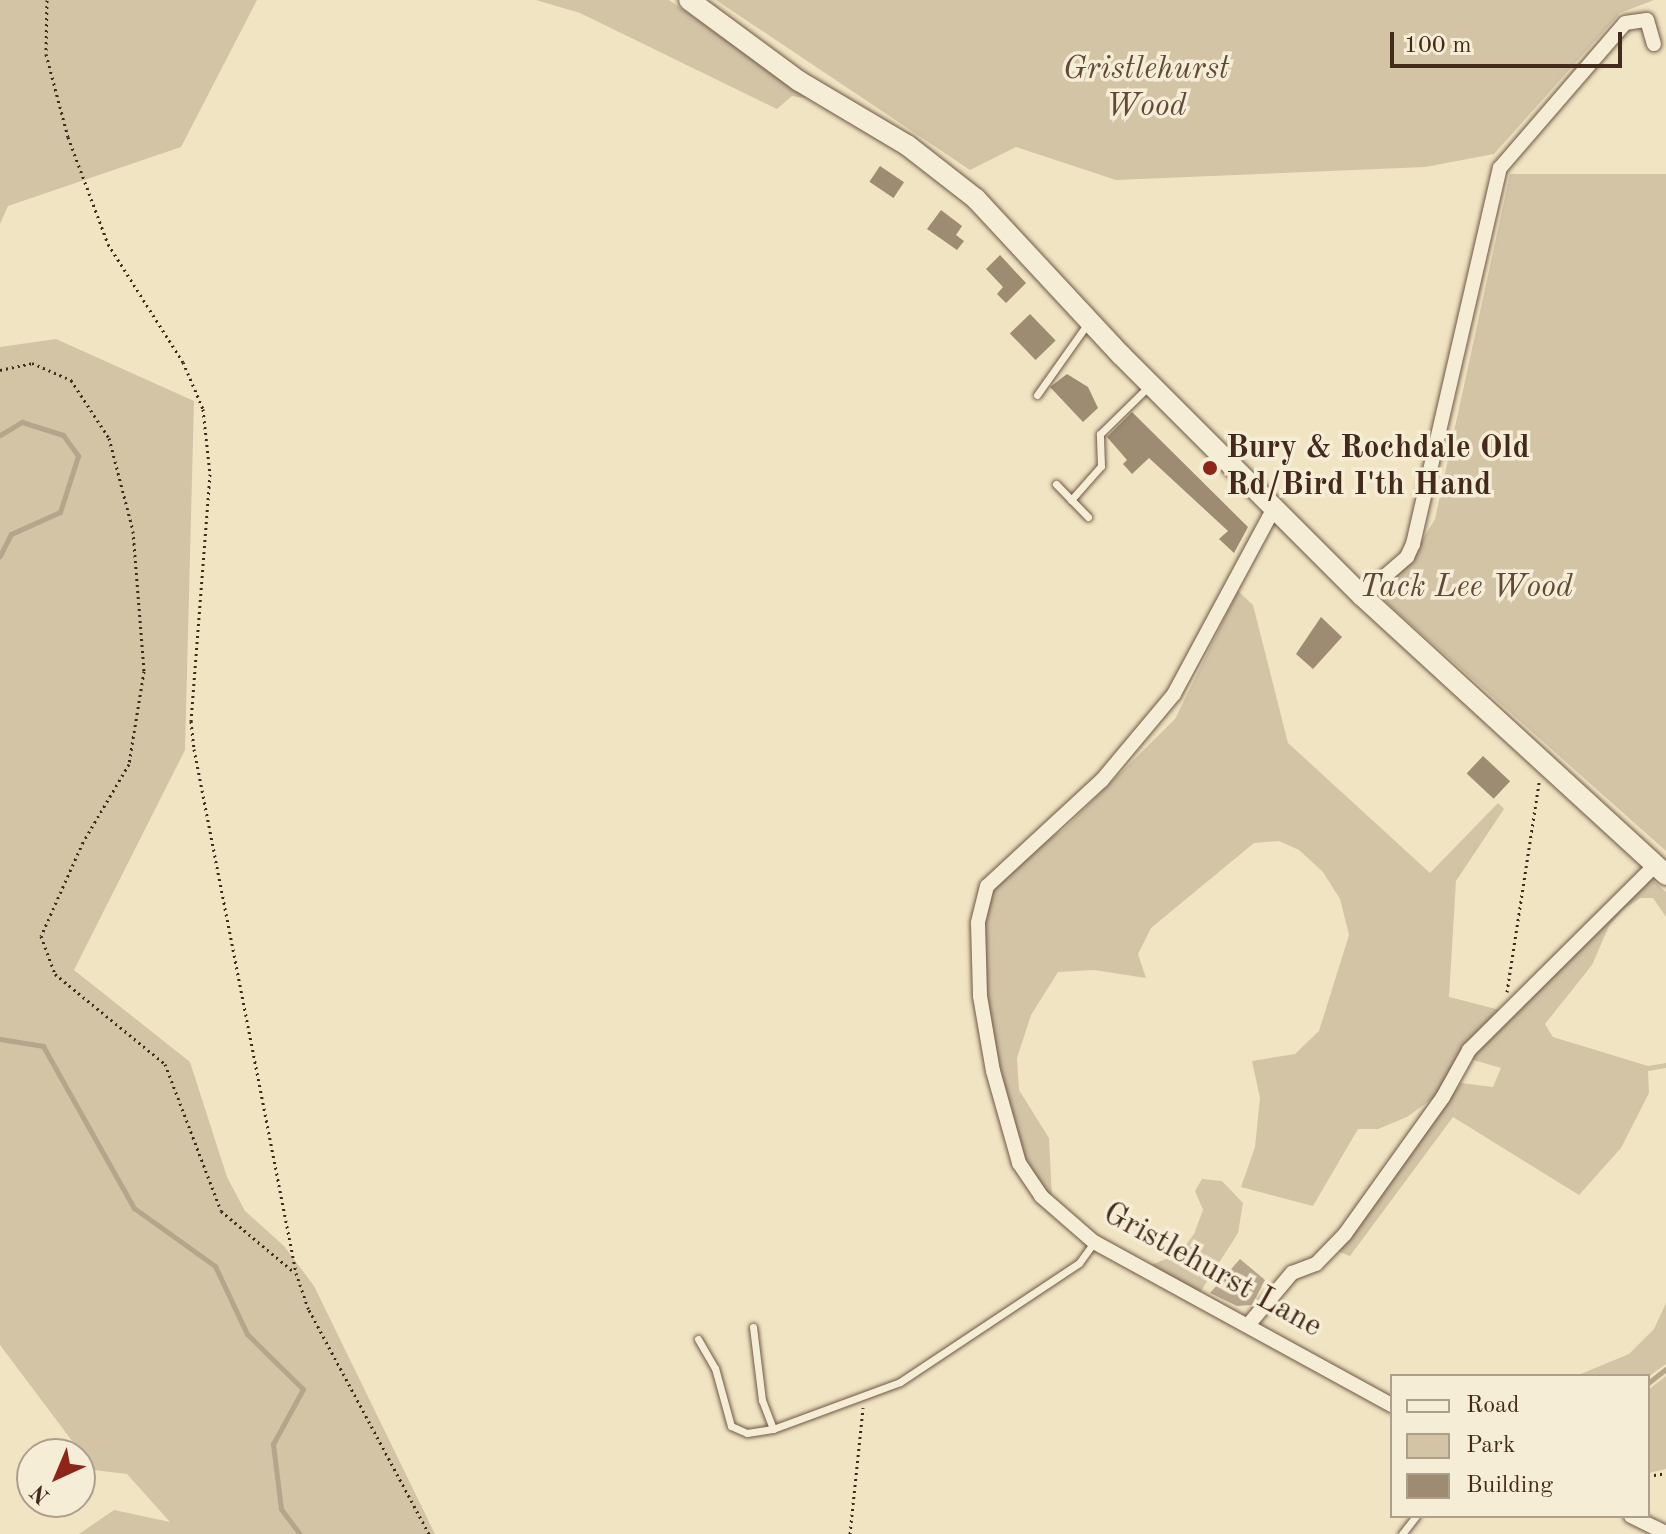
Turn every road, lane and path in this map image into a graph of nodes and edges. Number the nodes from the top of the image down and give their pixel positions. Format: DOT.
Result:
graph roads {
  1 [pos="47,0"];
  2 [pos="689,0"];
  3 [pos="1654,44"];
  4 [pos="1090,321"];
  5 [pos="0,370"];
  6 [pos="1151,385"];
  7 [pos="1037,395"];
  8 [pos="1056,484"];
  9 [pos="1071,500"];
  10 [pos="1274,508"];
  11 [pos="1088,517"];
  12 [pos="1362,596"];
  13 [pos="1549,770"];
  14 [pos="1660,870"];
  15 [pos="1503,1018"];
  16 [pos="1094,1242"];
  17 [pos="296,1273"];
  18 [pos="1249,1324"];
  19 [pos="753,1327"];
  20 [pos="698,1339"];
  21 [pos="863,1400"];
  22 [pos="1390,1404"];
  23 [pos="773,1429"];
  24 [pos="1414,1518"];
  25 [pos="1635,1518"];
  26 [pos="1666,1533"];
  27 [pos="429,1534"];
  28 [pos="850,1534"];
  29 [pos="1402,1534"];
  1 -- 17 [label="path"];
  2 -- 4 [label="main road"];
  3 -- 12 [label="street"];
  4 -- 6 [label="main road"];
  4 -- 7 [label="lane"];
  5 -- 17 [label="path"];
  6 -- 9 [label="lane"];
  6 -- 10 [label="main road"];
  8 -- 9 [label="lane"];
  9 -- 11 [label="lane"];
  10 -- 12 [label="main road"];
  10 -- 16 [label="street, Gristlehurst Lane"];
  12 -- 13 [label="main road"];
  13 -- 14 [label="main road"];
  13 -- 15 [label="path"];
  14 -- 15 [label="street"];
  15 -- 18 [label="street"];
  16 -- 18 [label="street, Gristlehurst Lane"];
  16 -- 21 [label="lane"];
  17 -- 27 [label="path"];
  18 -- 22 [label="street, Gristlehurst Lane"];
  19 -- 23 [label="lane"];
  20 -- 23 [label="lane"];
  21 -- 23 [label="lane"];
  21 -- 28 [label="path"];
  24 -- 29 [label="lane"];
  25 -- 26 [label="street"];
}
